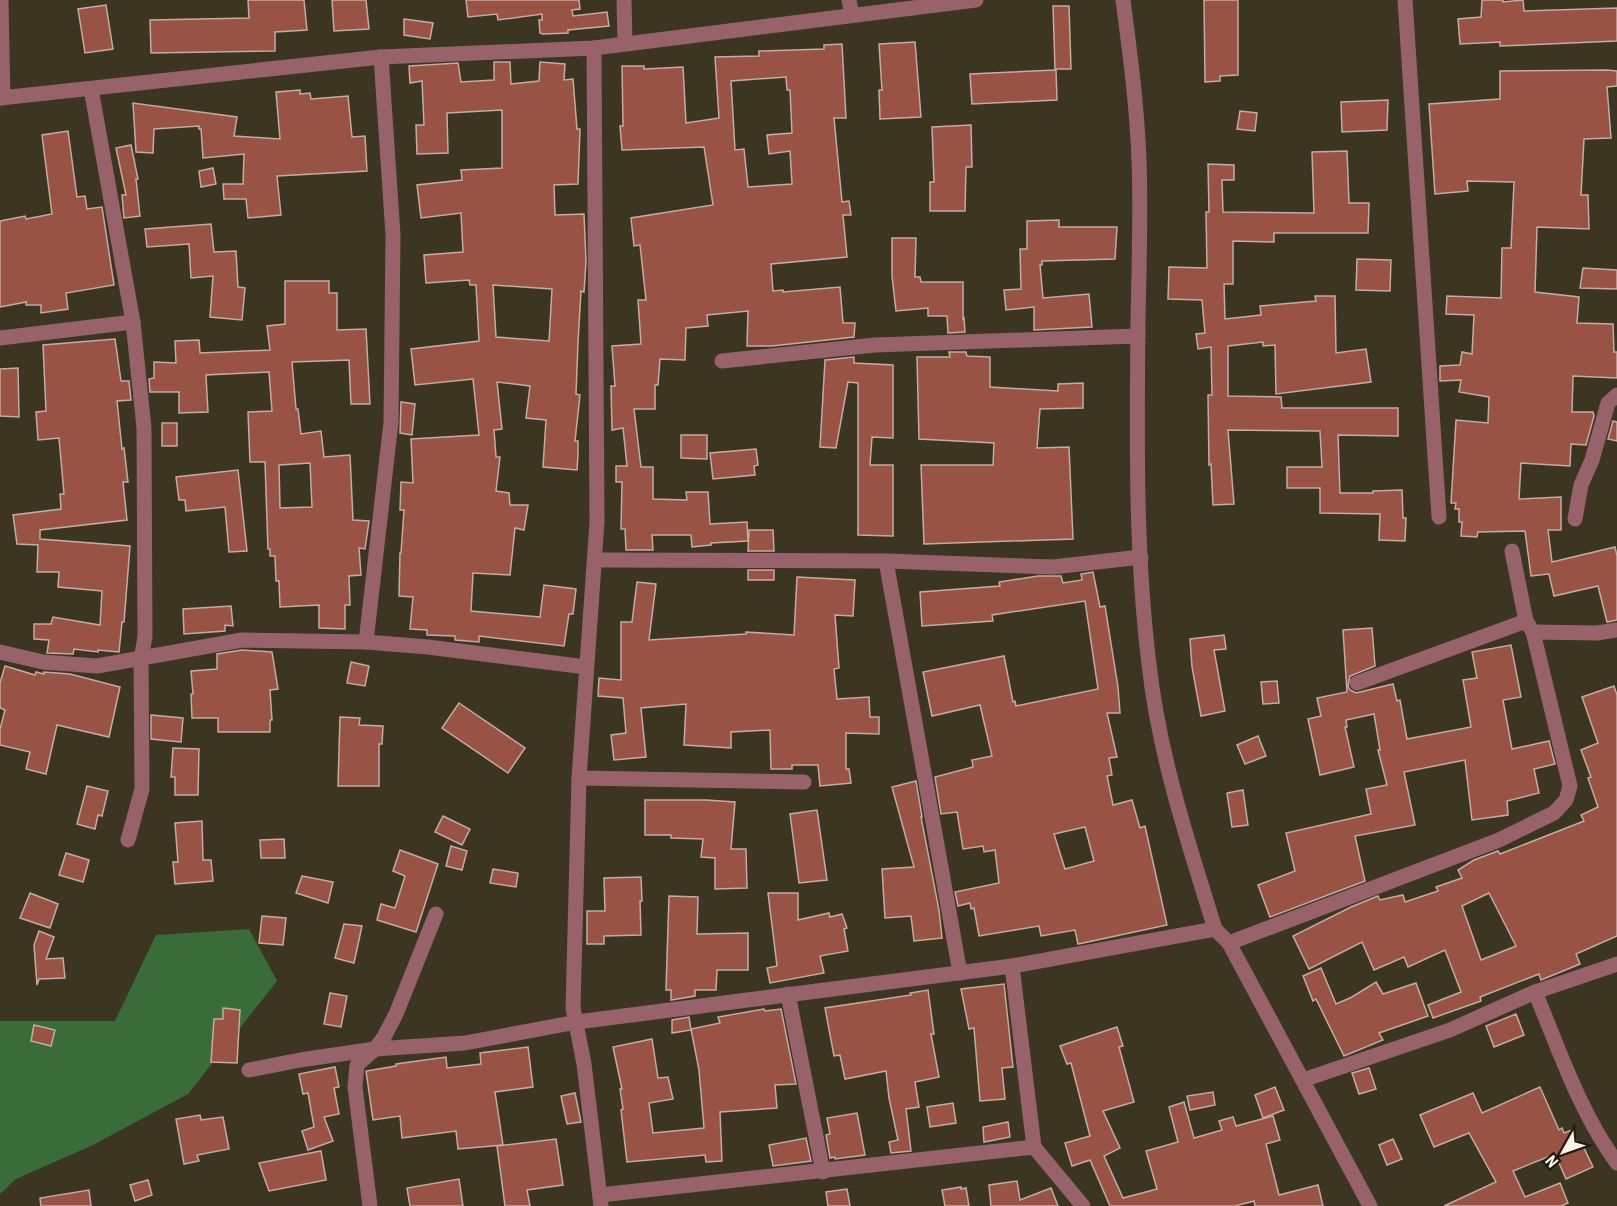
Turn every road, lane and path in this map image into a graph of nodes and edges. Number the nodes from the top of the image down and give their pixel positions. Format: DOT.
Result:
graph roads {
  1 [pos="1,0"];
  2 [pos="624,0"];
  3 [pos="976,0"];
  4 [pos="1123,0"];
  5 [pos="1405,0"];
  6 [pos="850,8"];
  7 [pos="626,43"];
  8 [pos="594,48"];
  9 [pos="381,57"];
  10 [pos="91,89"];
  11 [pos="2,98"];
  12 [pos="133,322"];
  13 [pos="1138,336"];
  14 [pos="0,338"];
  15 [pos="722,361"];
  16 [pos="1617,395"];
  17 [pos="1439,517"];
  18 [pos="1575,519"];
  19 [pos="1512,551"];
  20 [pos="1141,557"];
  21 [pos="596,560"];
  22 [pos="886,561"];
  23 [pos="1530,626"];
  24 [pos="1617,630"];
  25 [pos="366,642"];
  26 [pos="0,652"];
  27 [pos="141,659"];
  28 [pos="586,667"];
  29 [pos="1357,683"];
  30 [pos="579,778"];
  31 [pos="804,782"];
  32 [pos="128,840"];
  33 [pos="436,914"];
  34 [pos="1215,929"];
  35 [pos="1229,943"];
  36 [pos="1617,964"];
  37 [pos="1012,966"];
  38 [pos="960,973"];
  39 [pos="1535,992"];
  40 [pos="788,994"];
  41 [pos="577,1022"];
  42 [pos="375,1049"];
  43 [pos="249,1070"];
  44 [pos="1303,1080"];
  45 [pos="1034,1147"];
  46 [pos="1617,1163"];
  47 [pos="823,1172"];
  48 [pos="601,1201"];
  49 [pos="370,1206"];
  50 [pos="1083,1206"];
  51 [pos="1370,1206"];
  1 -- 11 [label="street"];
  2 -- 7 [label="street"];
  3 -- 6 [label="street"];
  4 -- 13 [label="street"];
  5 -- 17 [label="street"];
  6 -- 7 [label="street"];
  7 -- 8 [label="street"];
  8 -- 9 [label="street"];
  8 -- 21 [label="street"];
  9 -- 10 [label="street"];
  9 -- 25 [label="street"];
  10 -- 11 [label="street"];
  10 -- 12 [label="street"];
  12 -- 14 [label="street"];
  12 -- 27 [label="street"];
  13 -- 15 [label="street"];
  13 -- 20 [label="street"];
  16 -- 18 [label="street"];
  19 -- 23 [label="street"];
  20 -- 22 [label="street"];
  20 -- 34 [label="street"];
  21 -- 22 [label="street"];
  21 -- 28 [label="street"];
  22 -- 38 [label="street"];
  23 -- 24 [label="street"];
  23 -- 29 [label="street"];
  23 -- 35 [label="street"];
  25 -- 27 [label="street"];
  25 -- 28 [label="street"];
  26 -- 27 [label="street"];
  27 -- 32 [label="street"];
  28 -- 30 [label="street"];
  30 -- 31 [label="street"];
  30 -- 41 [label="street"];
  33 -- 42 [label="street"];
  34 -- 35 [label="street"];
  34 -- 37 [label="street"];
  35 -- 44 [label="street"];
  36 -- 39 [label="street"];
  37 -- 38 [label="street"];
  37 -- 45 [label="street"];
  38 -- 40 [label="street"];
  39 -- 44 [label="street"];
  39 -- 46 [label="street"];
  40 -- 41 [label="street"];
  40 -- 47 [label="street"];
  41 -- 42 [label="street"];
  41 -- 48 [label="street"];
  42 -- 43 [label="street"];
  42 -- 49 [label="street"];
  44 -- 51 [label="street"];
  45 -- 47 [label="street"];
  45 -- 50 [label="street"];
  47 -- 48 [label="street"];
}
